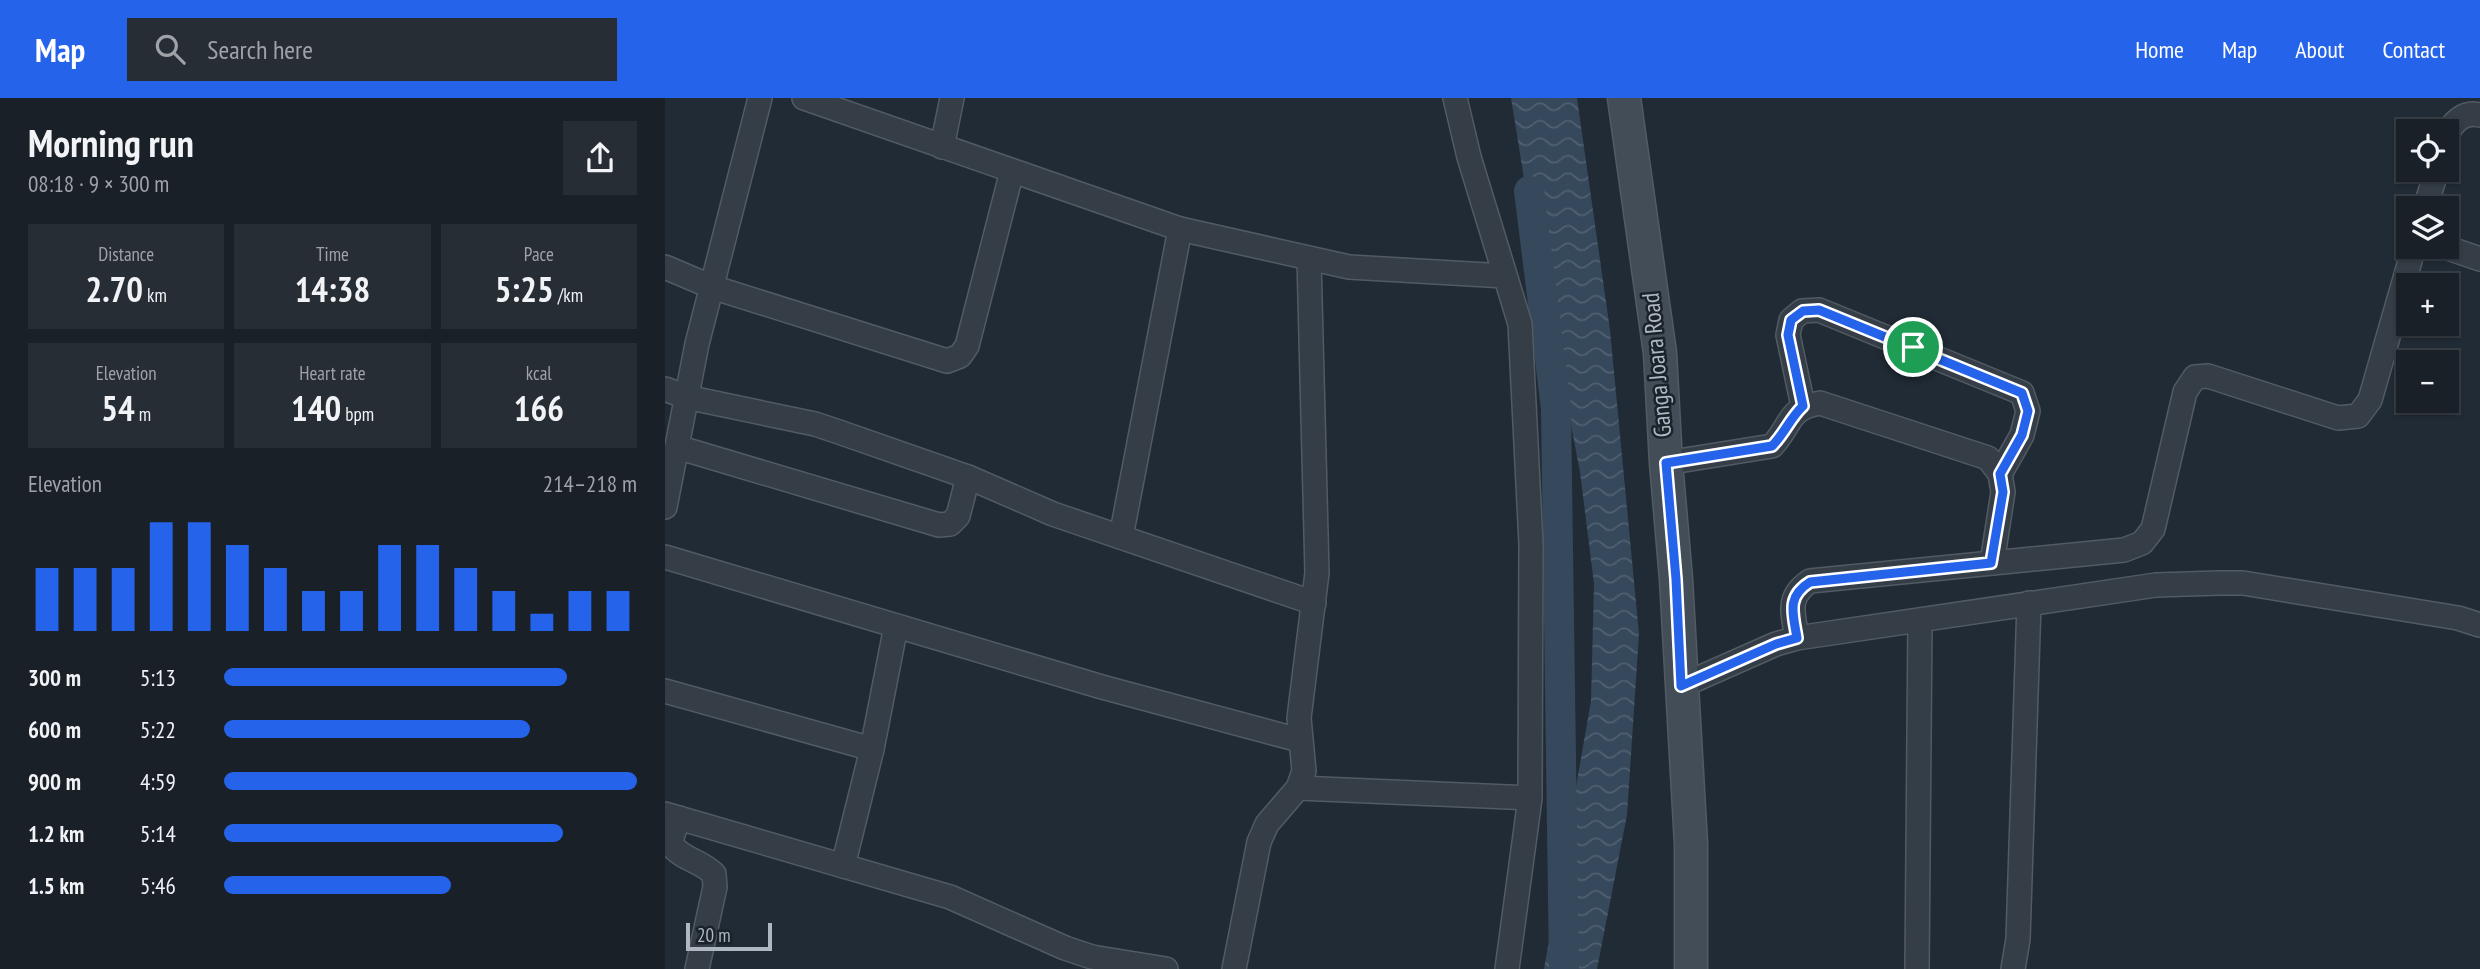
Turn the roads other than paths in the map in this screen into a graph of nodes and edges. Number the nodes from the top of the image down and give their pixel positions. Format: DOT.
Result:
graph roads {
  1 [pos="760,98"];
  2 [pos="804,98"];
  3 [pos="952,98"];
  4 [pos="1455,98"];
  5 [pos="1624,98"];
  6 [pos="2480,115"];
  7 [pos="2459,119"];
  8 [pos="941,146"];
  9 [pos="1012,171"];
  10 [pos="1180,229"];
  11 [pos="2459,252"];
  12 [pos="1309,259"];
  13 [pos="2411,259"];
  14 [pos="2480,259"];
  15 [pos="665,267"];
  16 [pos="1505,276"];
  17 [pos="712,287"];
  18 [pos="676,393"];
  19 [pos="1803,406"];
  20 [pos="677,447"];
  21 [pos="1666,463"];
  22 [pos="2000,474"];
  23 [pos="968,477"];
  24 [pos="665,507"];
  25 [pos="1121,537"];
  26 [pos="665,557"];
  27 [pos="1991,563"];
  28 [pos="1314,603"];
  29 [pos="2029,603"];
  30 [pos="1920,620"];
  31 [pos="2480,625"];
  32 [pos="896,626"];
  33 [pos="1797,638"];
  34 [pos="1681,686"];
  35 [pos="665,691"];
  36 [pos="1299,740"];
  37 [pos="872,749"];
  38 [pos="1298,788"];
  39 [pos="1530,798"];
  40 [pos="672,816"];
  41 [pos="843,866"];
  42 [pos="697,969"];
  43 [pos="1166,969"];
  44 [pos="1234,969"];
  45 [pos="1507,969"];
  46 [pos="1691,969"];
  47 [pos="1917,969"];
  48 [pos="2013,969"];
  1 -- 17 [label="street"];
  2 -- 8 [label="street"];
  3 -- 8 [label="street"];
  4 -- 16 [label="street"];
  5 -- 21 [label="main road, Ganga Joara Road"];
  6 -- 7 [label="street"];
  8 -- 9 [label="street"];
  9 -- 10 [label="street"];
  9 -- 17 [label="street"];
  10 -- 12 [label="street"];
  10 -- 25 [label="street"];
  11 -- 14 [label="street"];
  12 -- 16 [label="street"];
  12 -- 28 [label="street"];
  13 -- 27 [label="street"];
  15 -- 17 [label="street"];
  16 -- 39 [label="street"];
  17 -- 18 [label="street"];
  18 -- 20 [label="street"];
  18 -- 23 [label="street"];
  19 -- 21 [label="street"];
  19 -- 22 [label="street"];
  19 -- 22 [label="street"];
  20 -- 23 [label="street"];
  20 -- 24 [label="street"];
  21 -- 34 [label="main road, Ganga Joara Road"];
  22 -- 27 [label="street"];
  23 -- 25 [label="street"];
  25 -- 28 [label="street"];
  26 -- 32 [label="street"];
  27 -- 33 [label="street"];
  28 -- 36 [label="street"];
  29 -- 30 [label="street"];
  29 -- 31 [label="street"];
  29 -- 48 [label="street"];
  30 -- 33 [label="street"];
  30 -- 47 [label="street"];
  32 -- 36 [label="street"];
  32 -- 37 [label="street"];
  33 -- 34 [label="street"];
  34 -- 46 [label="main road, Ganga Joara Road"];
  35 -- 37 [label="street"];
  36 -- 38 [label="street"];
  37 -- 41 [label="street"];
  38 -- 39 [label="street"];
  38 -- 44 [label="street"];
  39 -- 45 [label="street"];
  40 -- 41 [label="street"];
  40 -- 42 [label="street"];
  41 -- 43 [label="street"];
}
